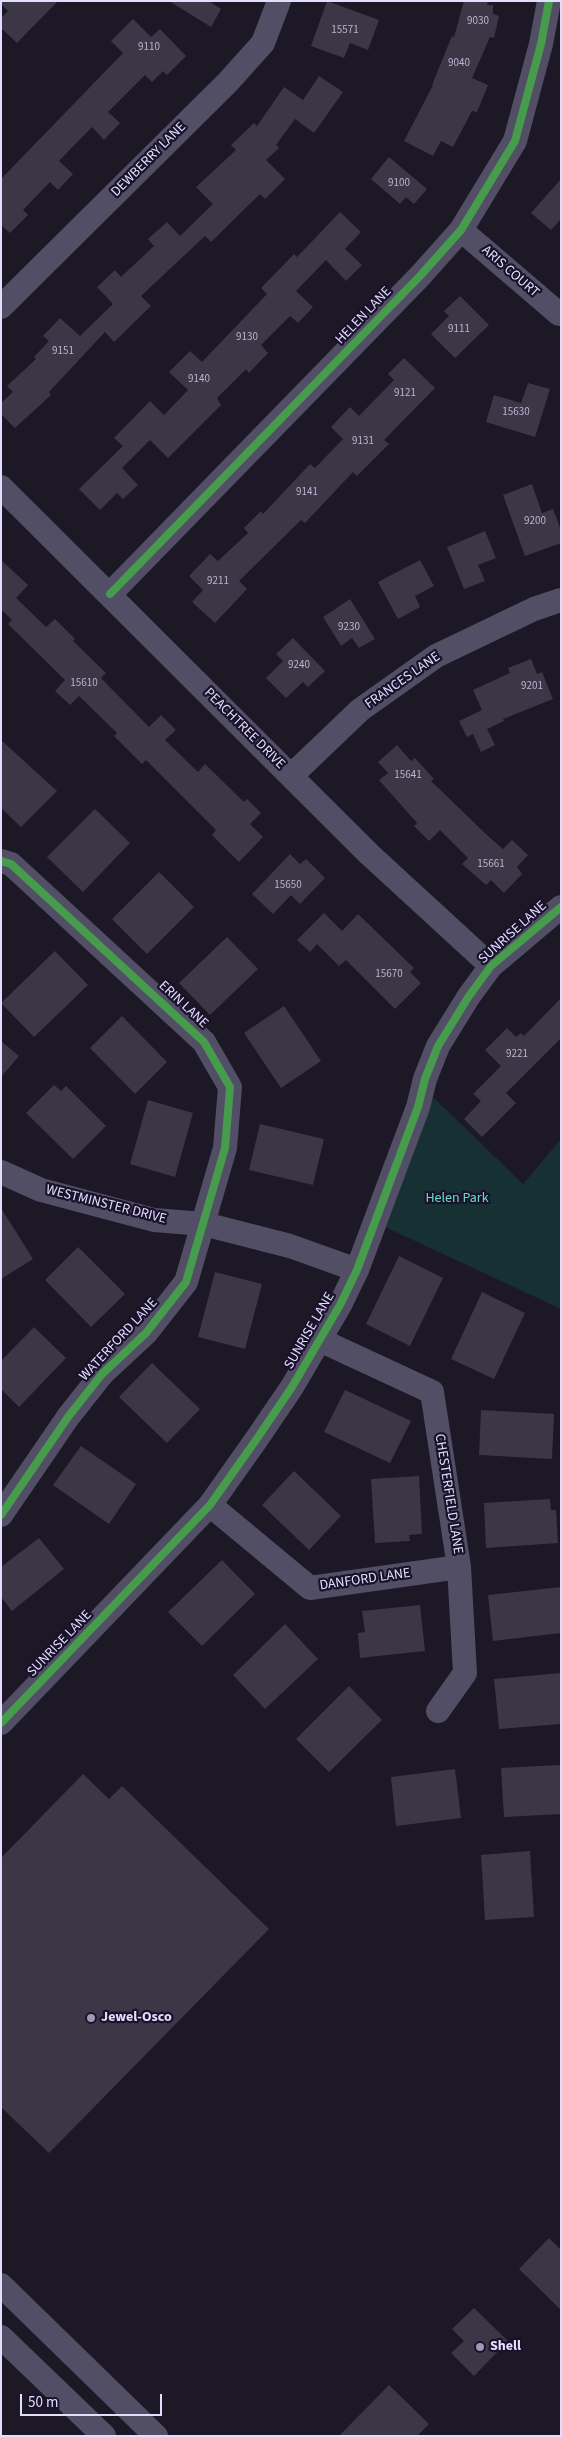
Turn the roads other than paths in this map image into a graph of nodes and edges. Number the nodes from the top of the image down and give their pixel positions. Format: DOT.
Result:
graph roads {
  1 [pos="279,1"];
  2 [pos="549,1"];
  3 [pos="461,230"];
  4 [pos="1,307"];
  5 [pos="559,314"];
  6 [pos="1,487"];
  7 [pos="110,594"];
  8 [pos="561,600"];
  9 [pos="291,776"];
  10 [pos="1,861"];
  11 [pos="561,907"];
  12 [pos="491,966"];
  13 [pos="1,1172"];
  14 [pos="204,1224"];
  15 [pos="357,1270"];
  16 [pos="320,1340"];
  17 [pos="210,1505"];
  18 [pos="1,1515"];
  19 [pos="459,1567"];
  20 [pos="438,1711"];
  21 [pos="1,1723"];
  22 [pos="1,2285"];
  23 [pos="1,2337"];
  24 [pos="104,2436"];
  25 [pos="156,2436"];
  1 -- 4 [label="street, DEWBERRY LANE"];
  2 -- 3 [label="street, HELEN LANE"];
  3 -- 5 [label="street, ARIS COURT"];
  3 -- 7 [label="street, HELEN LANE"];
  6 -- 7 [label="street, PEACHTREE DRIVE"];
  7 -- 9 [label="street, PEACHTREE DRIVE"];
  8 -- 9 [label="street, FRANCES LANE"];
  9 -- 12 [label="street, PEACHTREE DRIVE"];
  10 -- 14 [label="street, ERIN LANE"];
  11 -- 12 [label="street, SUNRISE LANE"];
  12 -- 15 [label="street, SUNRISE LANE"];
  13 -- 14 [label="street, WESTMINSTER DRIVE"];
  14 -- 15 [label="street, WESTMINSTER DRIVE"];
  14 -- 18 [label="street, WATERFORD LANE"];
  15 -- 16 [label="street, SUNRISE LANE"];
  16 -- 17 [label="street, SUNRISE LANE"];
  16 -- 19 [label="street, CHESTERFIELD LANE"];
  17 -- 19 [label="street, DANFORD LANE"];
  17 -- 21 [label="street, SUNRISE LANE"];
  19 -- 20 [label="street, CHESTERFIELD LANE"];
  22 -- 25 [label="street"];
  23 -- 24 [label="street"];
}
